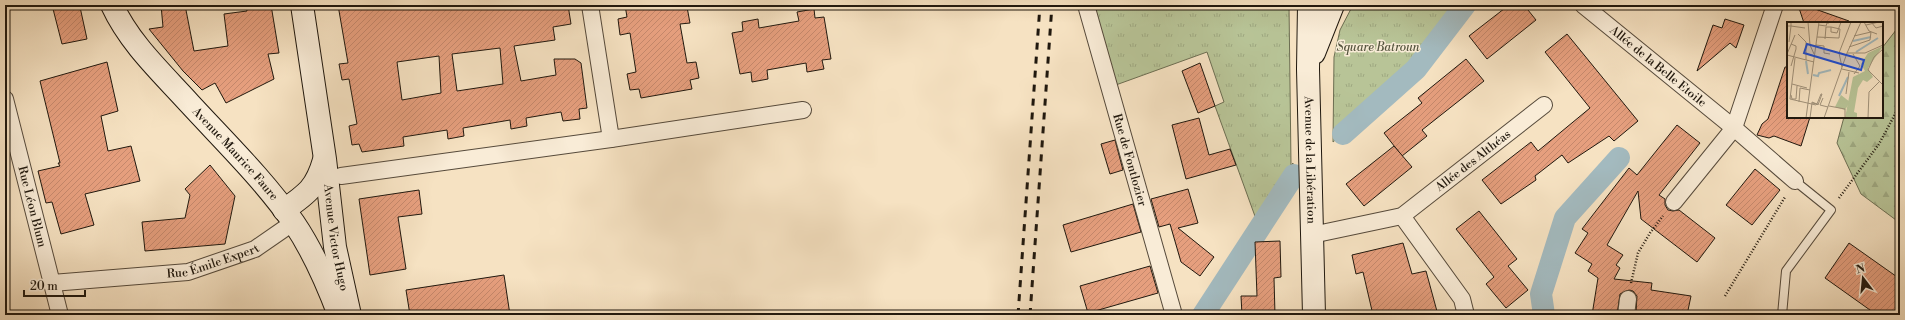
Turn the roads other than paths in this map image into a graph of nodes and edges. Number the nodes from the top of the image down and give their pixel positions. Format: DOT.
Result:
graph roads {
  1 [pos="112,5"];
  2 [pos="302,5"];
  3 [pos="590,5"];
  4 [pos="1086,5"];
  5 [pos="1309,5"];
  6 [pos="1333,5"];
  7 [pos="1583,5"];
  8 [pos="1775,5"];
  9 [pos="1308,69"];
  10 [pos="5,99"];
  11 [pos="1544,105"];
  12 [pos="802,110"];
  13 [pos="1734,128"];
  14 [pos="611,139"];
  15 [pos="325,159"];
  16 [pos="341,176"];
  17 [pos="1795,180"];
  18 [pos="1674,202"];
  19 [pos="289,216"];
  20 [pos="1402,216"];
  21 [pos="1312,235"];
  22 [pos="52,283"];
  23 [pos="1628,299"];
  24 [pos="60,315"];
  25 [pos="339,315"];
  26 [pos="350,315"];
  27 [pos="1174,315"];
  28 [pos="1314,315"];
  29 [pos="1466,315"];
  30 [pos="1626,315"];
  31 [pos="1782,315"];
  1 -- 19 [label="main road, Avenue Maurice Faure"];
  2 -- 15 [label="main road, Avenue Victor Hugo"];
  3 -- 14 [label="street"];
  4 -- 27 [label="street, Rue de Fontlozier"];
  5 -- 9 [label="main road, Avenue de la Libération"];
  6 -- 9 [label="main road"];
  7 -- 13 [label="street, Allée de la Belle Etoile"];
  8 -- 13 [label="street"];
  9 -- 21 [label="main road, Avenue de la Libération"];
  10 -- 22 [label="street, Rue Léon Blum"];
  11 -- 20 [label="street, Allée des Althéas"];
  12 -- 14 [label="street"];
  13 -- 17 [label="street, Allée de la Belle Etoile"];
  13 -- 18 [label="street"];
  14 -- 16 [label="street"];
  15 -- 19 [label="main road, Avenue Victor Hugo"];
  15 -- 26 [label="main road, Avenue Victor Hugo"];
  17 -- 31 [label="lane"];
  19 -- 22 [label="street, Rue Émile Expert"];
  19 -- 25 [label="main road, Avenue Maurice Faure"];
  20 -- 21 [label="street, Allée des Althéas"];
  20 -- 29 [label="street"];
  21 -- 28 [label="main road, Avenue de la Libération"];
  22 -- 24 [label="street, Rue Léon Blum"];
  23 -- 30 [label="street"];
}
